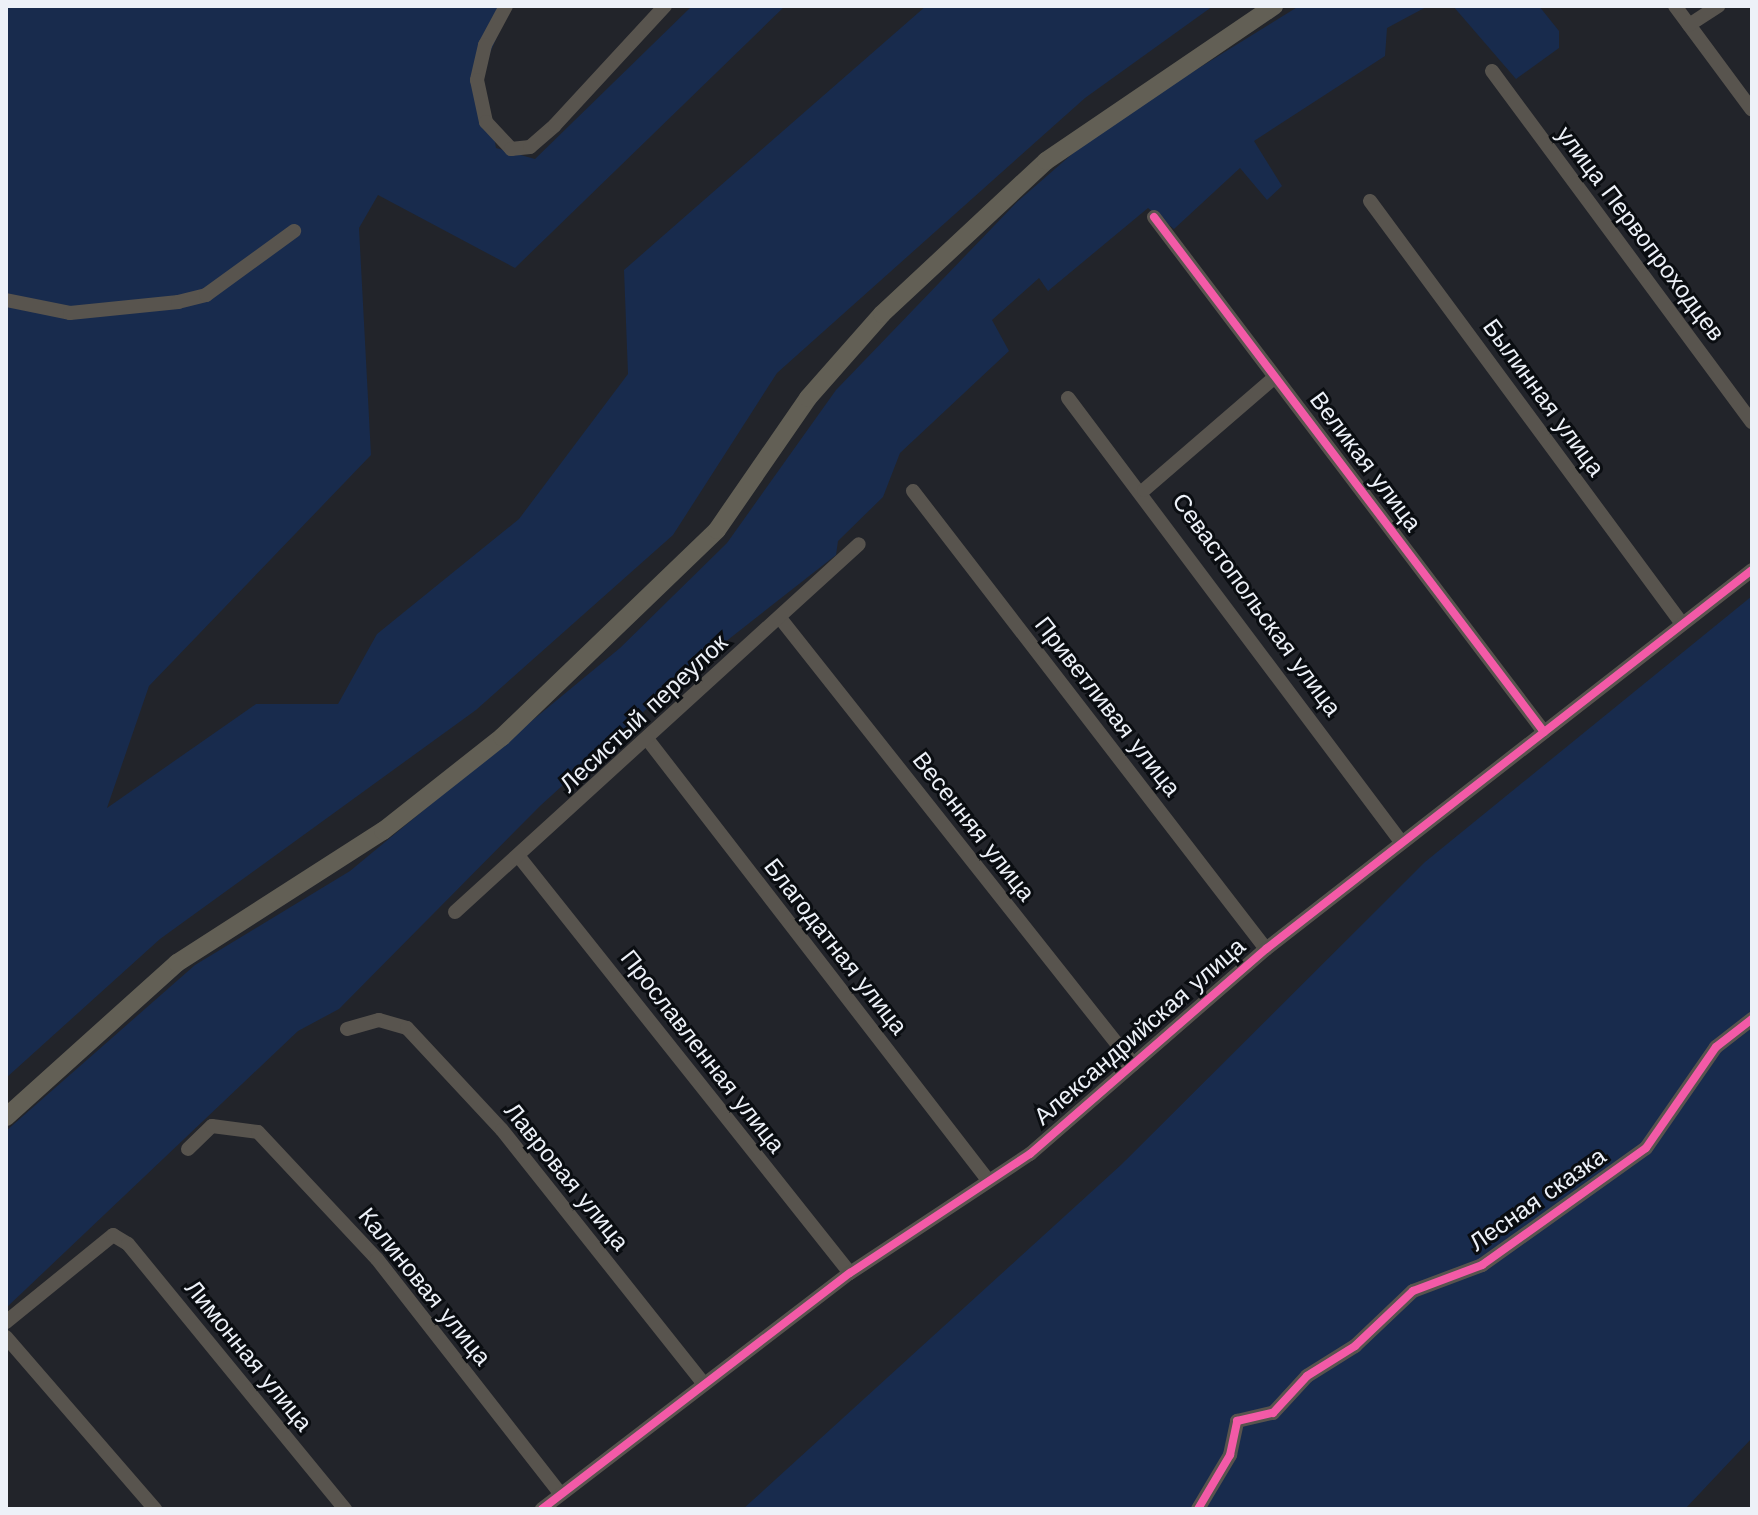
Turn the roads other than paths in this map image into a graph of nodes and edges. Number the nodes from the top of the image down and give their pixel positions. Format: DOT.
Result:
graph roads {
  1 [pos="506,6"];
  2 [pos="665,6"];
  3 [pos="1274,6"];
  4 [pos="1675,6"];
  5 [pos="1718,6"];
  6 [pos="1689,25"];
  7 [pos="1492,71"];
  8 [pos="1752,110"];
  9 [pos="1370,201"];
  10 [pos="1154,217"];
  11 [pos="294,231"];
  12 [pos="6,300"];
  13 [pos="1275,377"];
  14 [pos="1068,398"];
  15 [pos="1752,422"];
  16 [pos="1144,490"];
  17 [pos="913,491"];
  18 [pos="859,544"];
  19 [pos="1752,570"];
  20 [pos="780,618"];
  21 [pos="1680,621"];
  22 [pos="1544,732"];
  23 [pos="648,740"];
  24 [pos="1402,843"];
  25 [pos="520,858"];
  26 [pos="455,912"];
  27 [pos="1266,949"];
  28 [pos="1752,1019"];
  29 [pos="347,1029"];
  30 [pos="1133,1064"];
  31 [pos="6,1117"];
  32 [pos="188,1149"];
  33 [pos="988,1180"];
  34 [pos="850,1273"];
  35 [pos="6,1322"];
  36 [pos="6,1337"];
  37 [pos="703,1383"];
  38 [pos="560,1493"];
  39 [pos="155,1509"];
  40 [pos="345,1509"];
  41 [pos="542,1509"];
  42 [pos="1198,1509"];
  1 -- 2 [label="street"];
  3 -- 31 [label="main road"];
  4 -- 6 [label="street"];
  5 -- 6 [label="street"];
  6 -- 8 [label="street"];
  7 -- 15 [label="street, улица Первопроходцев"];
  9 -- 21 [label="street, Былинная улица"];
  10 -- 13 [label="street, Великая улица"];
  11 -- 12 [label="street"];
  13 -- 16 [label="street"];
  13 -- 22 [label="street, Великая улица"];
  14 -- 16 [label="street, Севастопольская улица"];
  16 -- 24 [label="street, Севастопольская улица"];
  17 -- 27 [label="street, Приветливая улица"];
  18 -- 20 [label="street, Лесистый переулок"];
  19 -- 21 [label="street, Александрийская улица"];
  20 -- 23 [label="street, Лесистый переулок"];
  20 -- 30 [label="street, Весенняя улица"];
  21 -- 22 [label="street, Александрийская улица"];
  22 -- 24 [label="street, Александрийская улица"];
  23 -- 25 [label="street, Лесистый переулок"];
  23 -- 33 [label="street, Благодатная улица"];
  24 -- 27 [label="street, Александрийская улица"];
  25 -- 26 [label="street, Лесистый переулок"];
  25 -- 34 [label="street, Прославленная улица"];
  27 -- 30 [label="street, Александрийская улица"];
  28 -- 42 [label="street, Лесная сказка"];
  29 -- 37 [label="street, Лавровая улица"];
  30 -- 33 [label="street, Александрийская улица"];
  32 -- 38 [label="street, Калиновая улица"];
  33 -- 34 [label="street, Александрийская улица"];
  34 -- 37 [label="street, Александрийская улица"];
  35 -- 40 [label="street, Лимонная улица"];
  36 -- 39 [label="street"];
  37 -- 38 [label="street, Александрийская улица"];
  38 -- 41 [label="street, Александрийская улица"];
}
